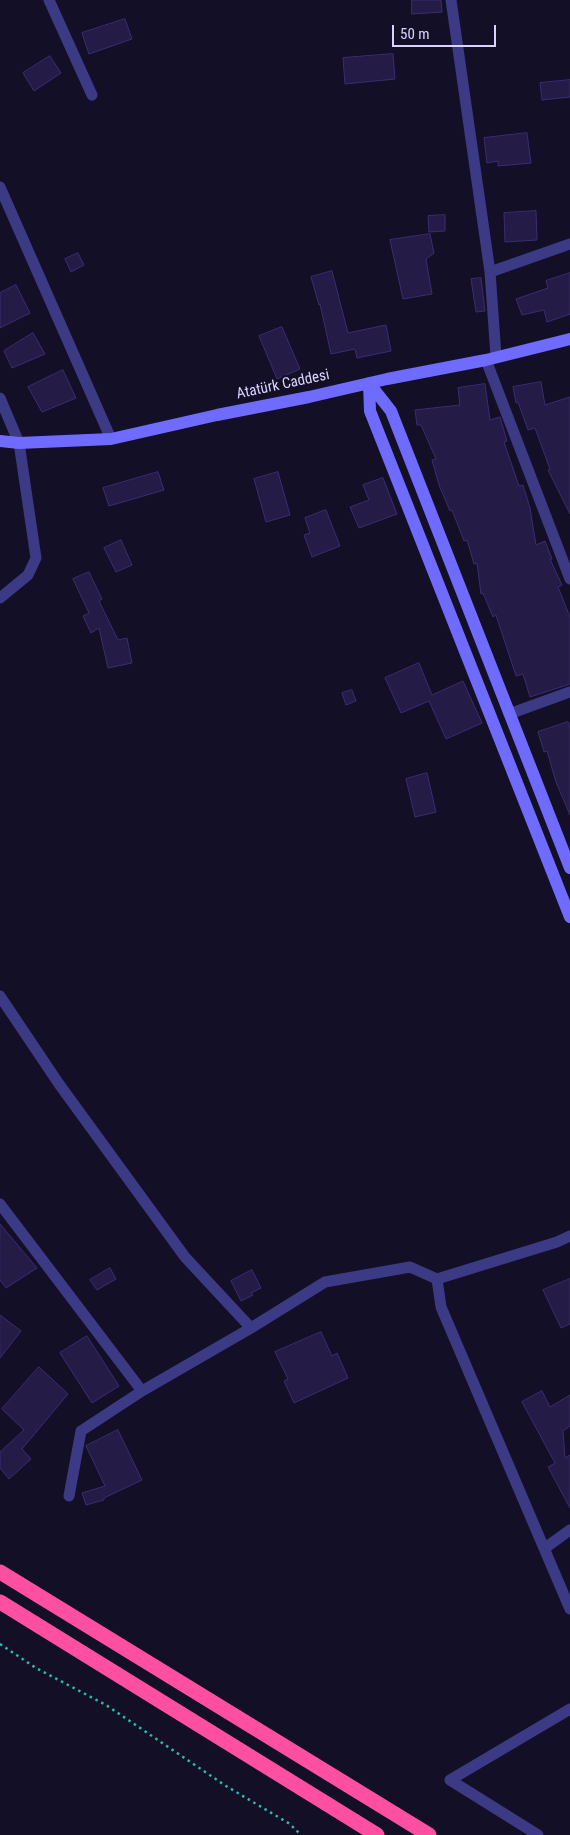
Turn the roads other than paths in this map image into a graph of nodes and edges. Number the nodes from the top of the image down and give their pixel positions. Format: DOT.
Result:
graph roads {
  1 [pos="50,0"];
  2 [pos="451,0"];
  3 [pos="92,94"];
  4 [pos="0,187"];
  5 [pos="570,244"];
  6 [pos="490,272"];
  7 [pos="570,339"];
  8 [pos="491,358"];
  9 [pos="369,383"];
  10 [pos="0,398"];
  11 [pos="111,439"];
  12 [pos="0,441"];
  13 [pos="19,443"];
  14 [pos="570,579"];
  15 [pos="0,598"];
  16 [pos="570,692"];
  17 [pos="510,714"];
  18 [pos="570,868"];
  19 [pos="570,917"];
  20 [pos="0,996"];
  21 [pos="0,1204"];
  22 [pos="570,1236"];
  23 [pos="437,1279"];
  24 [pos="251,1328"];
  25 [pos="142,1391"];
  26 [pos="69,1496"];
  27 [pos="570,1530"];
  28 [pos="545,1548"];
  29 [pos="0,1572"];
  30 [pos="0,1602"];
  31 [pos="570,1609"];
  32 [pos="570,1709"];
  33 [pos="377,1835"];
  34 [pos="429,1835"];
  35 [pos="538,1835"];
  1 -- 3 [label="street"];
  2 -- 6 [label="street"];
  4 -- 11 [label="street"];
  5 -- 6 [label="street"];
  6 -- 8 [label="street"];
  7 -- 8 [label="street, Atatürk Caddesi"];
  8 -- 9 [label="street, Atatürk Caddesi"];
  8 -- 14 [label="street"];
  9 -- 11 [label="street, Atatürk Caddesi"];
  9 -- 17 [label="street"];
  9 -- 19 [label="street"];
  10 -- 13 [label="street"];
  11 -- 13 [label="street, Atatürk Caddesi"];
  12 -- 13 [label="street, Atatürk Caddesi"];
  13 -- 15 [label="street"];
  16 -- 17 [label="street"];
  17 -- 18 [label="street"];
  20 -- 24 [label="street"];
  21 -- 25 [label="street"];
  22 -- 23 [label="street"];
  23 -- 24 [label="street"];
  23 -- 28 [label="street"];
  24 -- 25 [label="street"];
  25 -- 26 [label="street"];
  27 -- 28 [label="street"];
  28 -- 31 [label="street"];
  29 -- 34 [label="highway"];
  30 -- 33 [label="highway"];
  32 -- 35 [label="street"];
}
